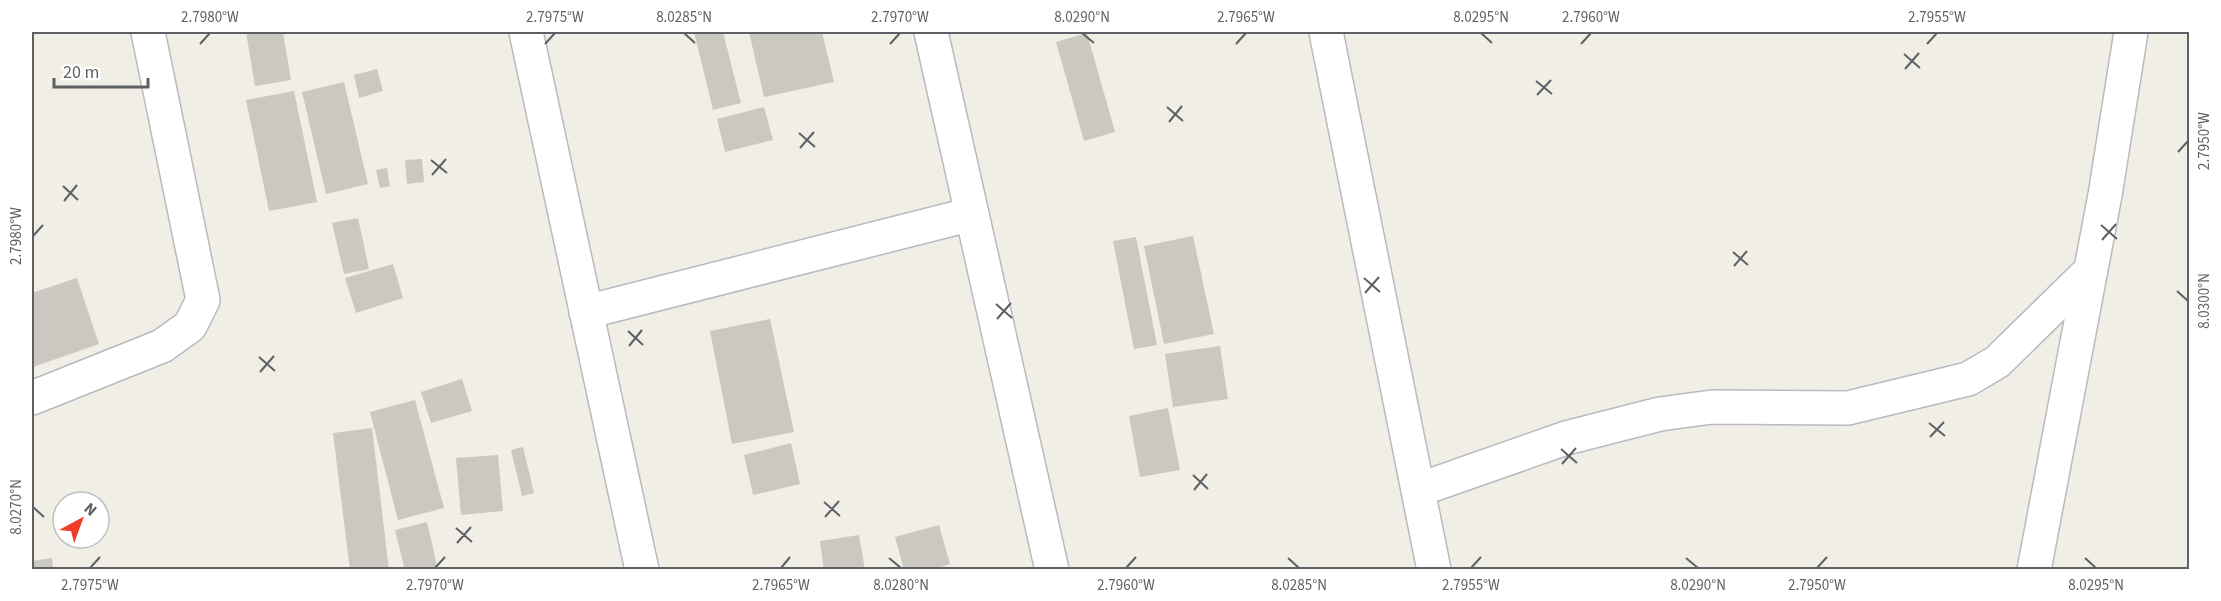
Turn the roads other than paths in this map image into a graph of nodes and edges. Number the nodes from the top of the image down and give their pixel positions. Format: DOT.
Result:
graph roads {
  1 [pos="148,32"];
  2 [pos="526,32"];
  3 [pos="932,32"];
  4 [pos="1326,32"];
  5 [pos="2131,32"];
  6 [pos="972,214"];
  7 [pos="2090,271"];
  8 [pos="586,312"];
  9 [pos="32,398"];
  10 [pos="1418,490"];
  11 [pos="642,570"];
  12 [pos="1052,570"];
  13 [pos="1434,570"];
  14 [pos="2034,570"];
  1 -- 9 [label="street"];
  2 -- 8 [label="street"];
  3 -- 6 [label="street"];
  4 -- 10 [label="street"];
  5 -- 7 [label="street"];
  6 -- 8 [label="street"];
  6 -- 12 [label="street"];
  7 -- 10 [label="street"];
  7 -- 14 [label="street"];
  8 -- 11 [label="street"];
  10 -- 13 [label="street"];
}
